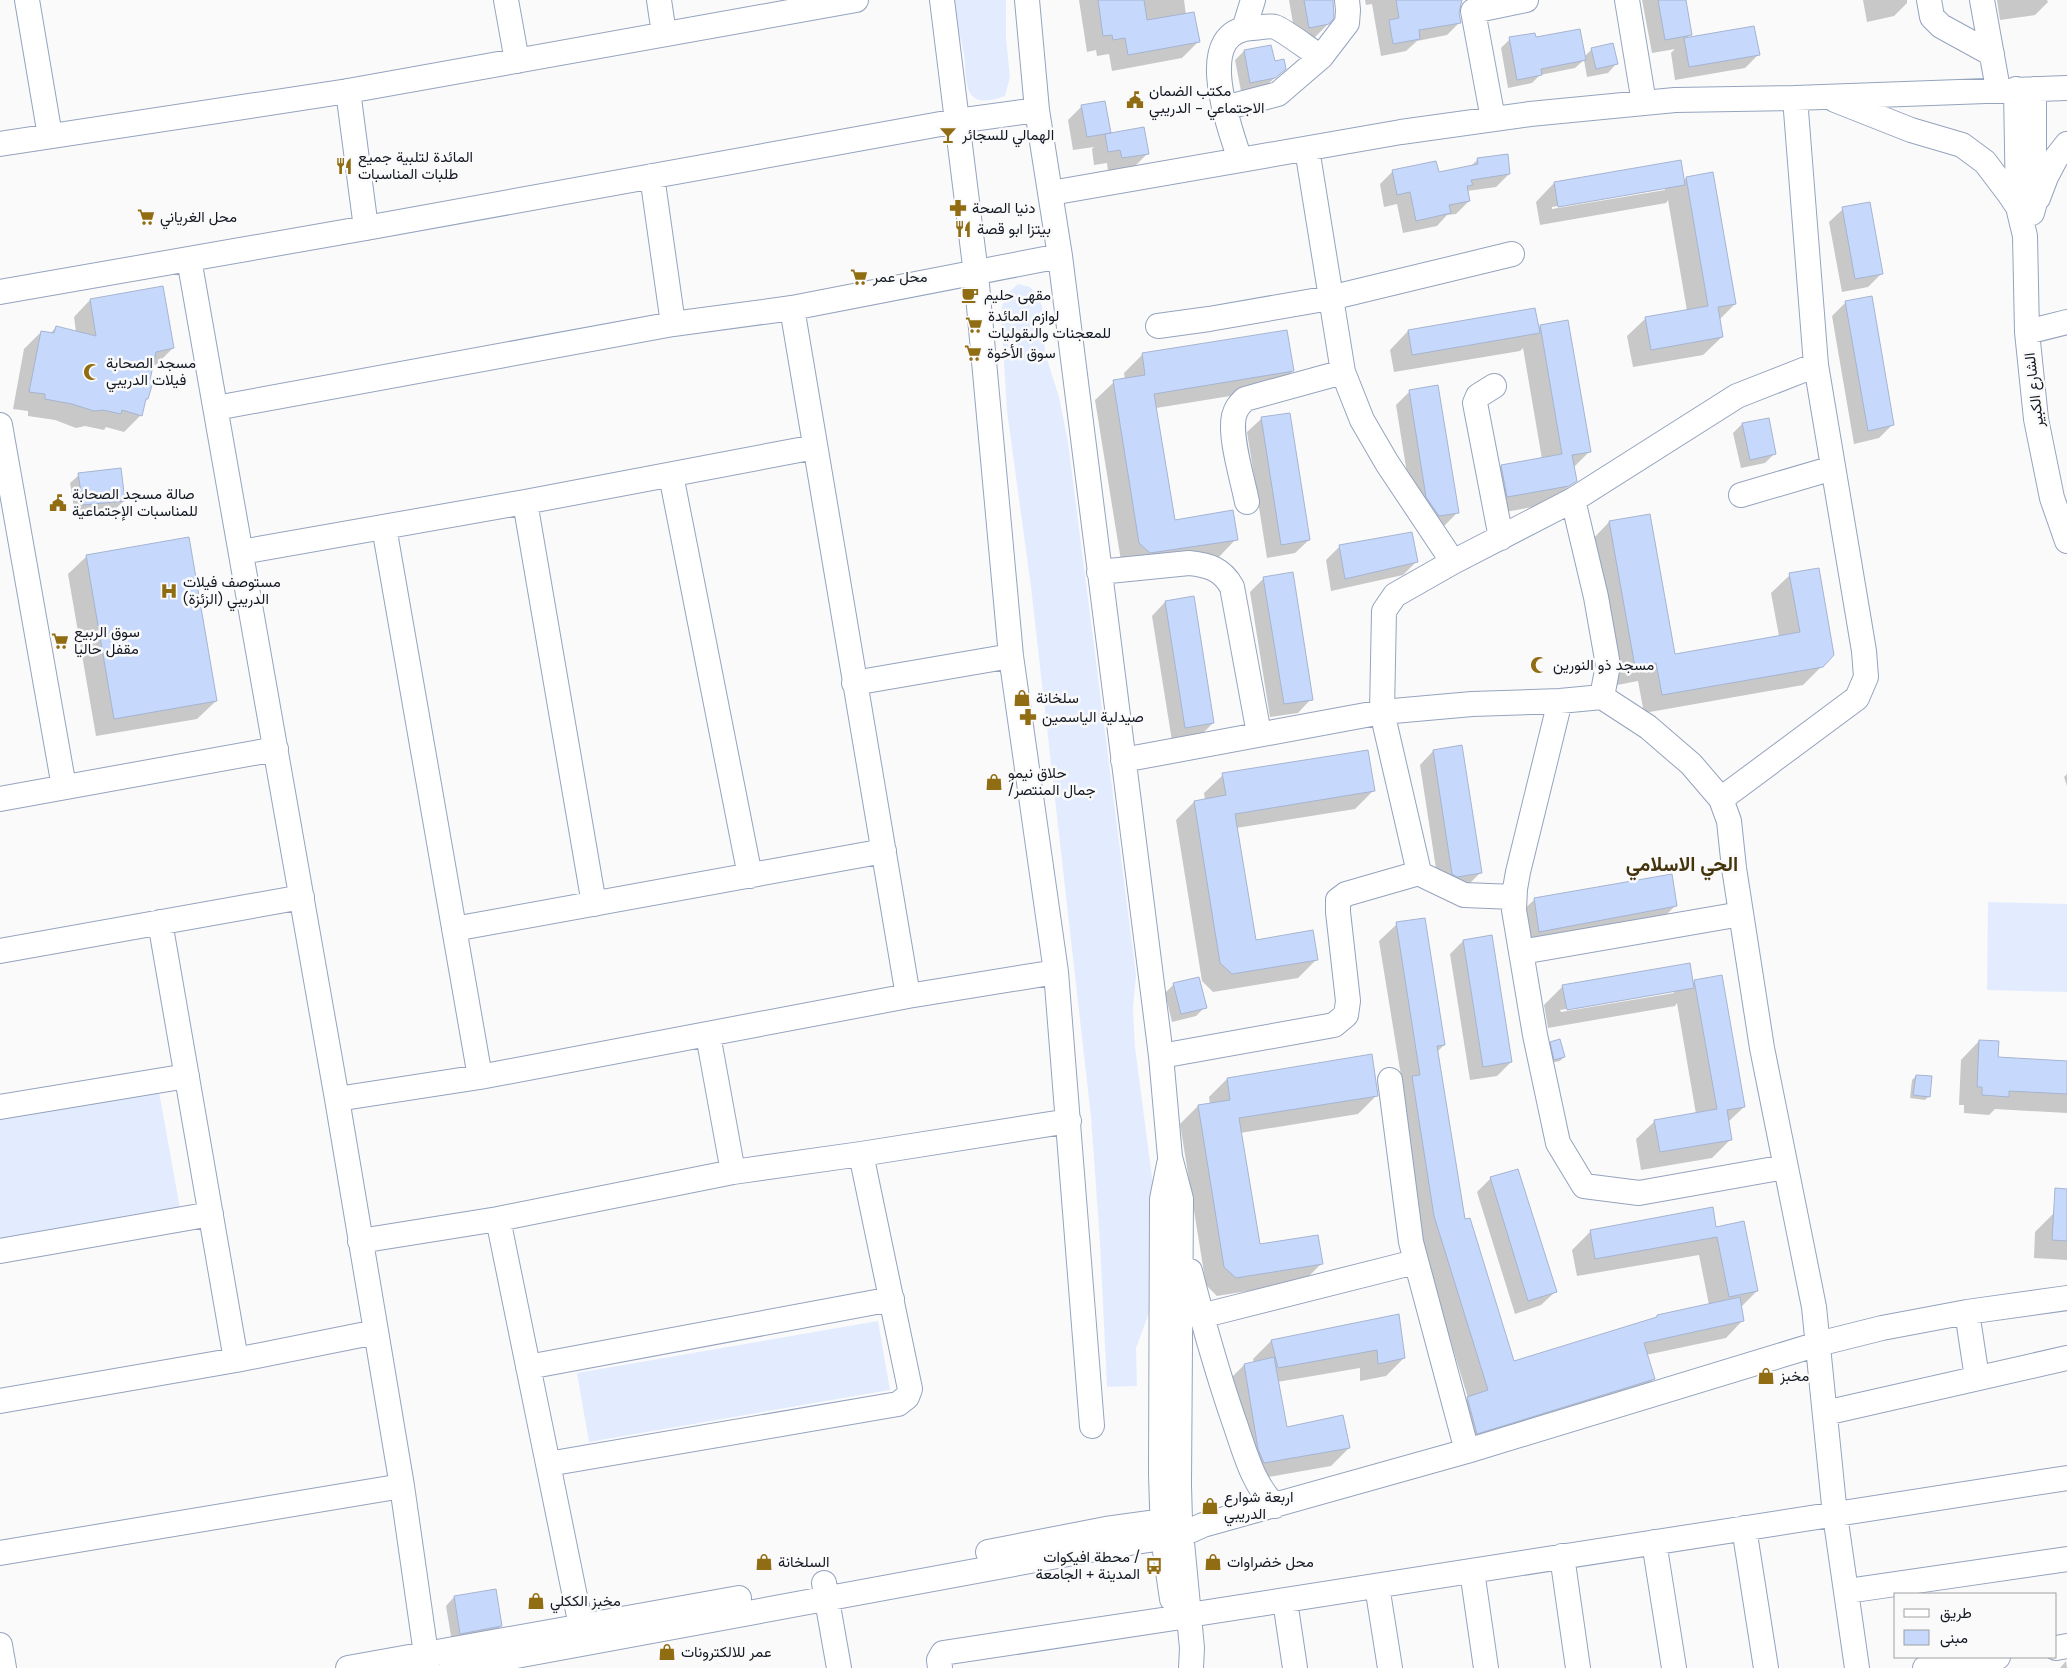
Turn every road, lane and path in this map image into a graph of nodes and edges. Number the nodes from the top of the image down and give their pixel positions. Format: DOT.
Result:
graph roads {
  1 [pos="27,0"];
  2 [pos="506,0"];
  3 [pos="659,0"];
  4 [pos="856,0"];
  5 [pos="942,0"];
  6 [pos="1027,0"];
  7 [pos="1253,0"];
  8 [pos="1347,0"];
  9 [pos="1526,0"];
  10 [pos="1627,0"];
  11 [pos="1929,0"];
  12 [pos="1982,0"];
  13 [pos="809,4"];
  14 [pos="1472,5"];
  15 [pos="1244,28"];
  16 [pos="664,34"];
  17 [pos="1992,54"];
  18 [pos="1321,57"];
  19 [pos="517,61"];
  20 [pos="2067,88"];
  21 [pos="2016,89"];
  22 [pos="348,91"];
  23 [pos="1826,96"];
  24 [pos="1795,98"];
  25 [pos="1644,103"];
  26 [pos="1224,108"];
  27 [pos="1037,110"];
  28 [pos="1493,119"];
  29 [pos="957,121"];
  30 [pos="50,136"];
  31 [pos="0,144"];
  32 [pos="2067,144"];
  33 [pos="1307,149"];
  34 [pos="1240,160"];
  35 [pos="652,176"];
  36 [pos="1051,193"];
  37 [pos="2026,206"];
  38 [pos="366,228"];
  39 [pos="1512,254"];
  40 [pos="1060,256"];
  41 [pos="190,259"];
  42 [pos="976,274"];
  43 [pos="0,292"];
  44 [pos="1330,298"];
  45 [pos="792,308"];
  46 [pos="2067,322"];
  47 [pos="673,324"];
  48 [pos="1158,326"];
  49 [pos="2027,332"];
  50 [pos="1816,366"];
  51 [pos="1343,372"];
  52 [pos="1494,386"];
  53 [pos="216,408"];
  54 [pos="0,425"];
  55 [pos="815,447"];
  56 [pos="1833,468"];
  57 [pos="671,475"];
  58 [pos="1741,495"];
  59 [pos="1573,500"];
  60 [pos="525,502"];
  61 [pos="1247,502"];
  62 [pos="384,527"];
  63 [pos="1502,538"];
  64 [pos="2067,541"];
  65 [pos="241,552"];
  66 [pos="1453,562"];
  67 [pos="1099,572"];
  68 [pos="1011,656"];
  69 [pos="854,683"];
  70 [pos="1602,697"];
  71 [pos="1560,701"];
  72 [pos="1382,712"];
  73 [pos="1259,734"];
  74 [pos="276,749"];
  75 [pos="1123,760"];
  76 [pos="64,787"];
  77 [pos="0,798"];
  78 [pos="1721,799"];
  79 [pos="884,851"];
  80 [pos="1416,872"];
  81 [pos="750,876"];
  82 [pos="302,897"];
  83 [pos="1514,897"];
  84 [pos="594,904"];
  85 [pos="1741,914"];
  86 [pos="160,922"];
  87 [pos="454,929"];
  88 [pos="0,951"];
  89 [pos="1521,952"];
  90 [pos="1056,972"];
  91 [pos="908,996"];
  92 [pos="708,1035"];
  93 [pos="1161,1056"];
  94 [pos="187,1076"];
  95 [pos="480,1077"];
  96 [pos="1390,1080"];
  97 [pos="337,1099"];
  98 [pos="0,1107"];
  99 [pos="1069,1121"];
  100 [pos="861,1154"];
  101 [pos="1170,1157"];
  102 [pos="1785,1167"];
  103 [pos="733,1172"];
  104 [pos="211,1214"];
  105 [pos="498,1219"];
  106 [pos="360,1241"];
  107 [pos="1182,1243"];
  108 [pos="0,1251"];
  109 [pos="1415,1262"];
  110 [pos="2067,1298"];
  111 [pos="892,1299"];
  112 [pos="1967,1312"];
  113 [pos="1201,1316"];
  114 [pos="376,1332"];
  115 [pos="1818,1344"];
  116 [pos="2067,1358"];
  117 [pos="236,1360"];
  118 [pos="528,1367"];
  119 [pos="1977,1378"];
  120 [pos="0,1401"];
  121 [pos="1824,1413"];
  122 [pos="1092,1426"];
  123 [pos="1467,1450"];
  124 [pos="548,1464"];
  125 [pos="2067,1478"];
  126 [pos="402,1486"];
  127 [pos="1276,1506"];
  128 [pos="1835,1515"];
  129 [pos="1172,1528"];
  130 [pos="1744,1528"];
  131 [pos="1654,1542"];
  132 [pos="0,1553"];
  133 [pos="1562,1556"];
  134 [pos="2067,1559"];
  135 [pos="1472,1571"];
  136 [pos="1377,1586"];
  137 [pos="826,1591"];
  138 [pos="1847,1591"];
  139 [pos="1285,1601"];
  140 [pos="1182,1617"];
  141 [pos="581,1626"];
  142 [pos="0,1645"];
  143 [pos="1991,1658"];
  144 [pos="426,1662"];
  145 [pos="492,1664"];
  146 [pos="4,1668"];
  147 [pos="348,1668"];
  148 [pos="451,1668"];
  149 [pos="839,1668"];
  150 [pos="940,1668"];
  151 [pos="1186,1668"];
  152 [pos="1191,1668"];
  153 [pos="1295,1668"];
  154 [pos="1390,1668"];
  155 [pos="1486,1668"];
  156 [pos="1578,1668"];
  157 [pos="1674,1668"];
  158 [pos="1766,1668"];
  159 [pos="1857,1668"];
  160 [pos="1925,1668"];
  1 -- 30 [label="street"];
  2 -- 19 [label="street"];
  3 -- 16 [label="street"];
  4 -- 13 [label="street"];
  5 -- 29 [label="street"];
  6 -- 27 [label="street"];
  7 -- 15 [label="street"];
  8 -- 18 [label="street"];
  9 -- 14 [label="street"];
  10 -- 25 [label="street"];
  11 -- 17 [label="street"];
  12 -- 17 [label="street, الشارع الكبير"];
  13 -- 16 [label="street"];
  14 -- 28 [label="street"];
  15 -- 18 [label="street"];
  15 -- 26 [label="street"];
  16 -- 19 [label="street"];
  17 -- 21 [label="street, الشارع الكبير"];
  18 -- 26 [label="street"];
  19 -- 22 [label="street"];
  20 -- 21 [label="street"];
  21 -- 23 [label="street"];
  21 -- 37 [label="street, الشارع الكبير"];
  22 -- 30 [label="street"];
  22 -- 38 [label="street"];
  23 -- 24 [label="street"];
  23 -- 37 [label="street"];
  24 -- 25 [label="street"];
  24 -- 50 [label="street"];
  25 -- 28 [label="street"];
  26 -- 34 [label="street"];
  27 -- 29 [label="street"];
  27 -- 36 [label="street"];
  28 -- 33 [label="street"];
  29 -- 35 [label="street"];
  29 -- 42 [label="street"];
  30 -- 31 [label="street"];
  32 -- 37 [label="street"];
  33 -- 34 [label="street"];
  33 -- 44 [label="street"];
  34 -- 36 [label="street"];
  35 -- 38 [label="street"];
  35 -- 47 [label="street"];
  36 -- 40 [label="street"];
  37 -- 49 [label="street, الشارع الكبير"];
  38 -- 41 [label="street"];
  39 -- 44 [label="street"];
  40 -- 42 [label="street"];
  40 -- 67 [label="street"];
  41 -- 43 [label="street"];
  41 -- 53 [label="street"];
  42 -- 45 [label="street"];
  42 -- 68 [label="street"];
  44 -- 48 [label="street"];
  44 -- 51 [label="street"];
  45 -- 47 [label="street"];
  45 -- 55 [label="street"];
  46 -- 49 [label="street"];
  47 -- 53 [label="street"];
  49 -- 64 [label="street, الشارع الكبير"];
  50 -- 56 [label="street"];
  50 -- 59 [label="street"];
  51 -- 61 [label="street"];
  51 -- 66 [label="street"];
  52 -- 63 [label="street"];
  53 -- 65 [label="street"];
  54 -- 76 [label="street"];
  55 -- 57 [label="street"];
  55 -- 69 [label="street"];
  56 -- 58 [label="street"];
  56 -- 78 [label="street"];
  57 -- 60 [label="street"];
  57 -- 81 [label="street"];
  59 -- 63 [label="street"];
  59 -- 70 [label="street"];
  60 -- 62 [label="street"];
  60 -- 84 [label="street"];
  62 -- 65 [label="street"];
  62 -- 87 [label="street"];
  63 -- 66 [label="street"];
  65 -- 74 [label="street"];
  66 -- 72 [label="street"];
  67 -- 73 [label="street"];
  67 -- 75 [label="street"];
  68 -- 69 [label="street"];
  68 -- 90 [label="street"];
  69 -- 79 [label="street"];
  70 -- 71 [label="street"];
  70 -- 78 [label="street"];
  71 -- 72 [label="street"];
  71 -- 83 [label="street"];
  72 -- 73 [label="street"];
  72 -- 80 [label="street"];
  73 -- 75 [label="street"];
  74 -- 76 [label="street"];
  74 -- 82 [label="street"];
  75 -- 93 [label="street"];
  76 -- 77 [label="street"];
  78 -- 85 [label="street"];
  79 -- 81 [label="street"];
  79 -- 91 [label="street"];
  80 -- 83 [label="street"];
  80 -- 93 [label="street"];
  81 -- 84 [label="street"];
  82 -- 86 [label="street"];
  82 -- 97 [label="street"];
  83 -- 89 [label="street"];
  84 -- 87 [label="street"];
  85 -- 89 [label="street"];
  85 -- 102 [label="street"];
  86 -- 88 [label="street"];
  86 -- 94 [label="street"];
  87 -- 95 [label="street"];
  89 -- 102 [label="street"];
  90 -- 91 [label="street"];
  90 -- 99 [label="street"];
  91 -- 92 [label="street"];
  92 -- 95 [label="street"];
  92 -- 103 [label="street"];
  93 -- 101 [label="street"];
  94 -- 98 [label="street"];
  94 -- 104 [label="street"];
  95 -- 97 [label="street"];
  96 -- 109 [label="street"];
  97 -- 106 [label="street"];
  99 -- 100 [label="street"];
  99 -- 122 [label="street"];
  100 -- 103 [label="street"];
  100 -- 111 [label="street"];
  101 -- 107 [label="street"];
  101 -- 129 [label="street"];
  102 -- 115 [label="street"];
  103 -- 105 [label="street"];
  104 -- 108 [label="street"];
  104 -- 117 [label="street"];
  105 -- 106 [label="street"];
  105 -- 118 [label="street"];
  106 -- 114 [label="street"];
  107 -- 113 [label="street"];
  107 -- 129 [label="street"];
  109 -- 113 [label="street"];
  109 -- 123 [label="street"];
  110 -- 112 [label="street"];
  111 -- 118 [label="street"];
  111 -- 124 [label="street"];
  112 -- 115 [label="street"];
  112 -- 119 [label="street"];
  113 -- 127 [label="street"];
  114 -- 117 [label="street"];
  114 -- 126 [label="street"];
  115 -- 121 [label="street"];
  115 -- 123 [label="street"];
  116 -- 119 [label="street"];
  117 -- 120 [label="street"];
  118 -- 124 [label="street"];
  119 -- 121 [label="street"];
  121 -- 128 [label="street"];
  123 -- 127 [label="street"];
  124 -- 141 [label="street"];
  125 -- 128 [label="street"];
  126 -- 132 [label="street"];
  126 -- 144 [label="street"];
  127 -- 129 [label="street"];
  128 -- 130 [label="street"];
  128 -- 138 [label="street"];
  129 -- 137 [label="street"];
  129 -- 140 [label="street"];
  130 -- 131 [label="street"];
  130 -- 158 [label="street"];
  131 -- 133 [label="street"];
  131 -- 157 [label="street"];
  133 -- 135 [label="street"];
  133 -- 156 [label="street"];
  134 -- 138 [label="street"];
  135 -- 136 [label="street"];
  135 -- 155 [label="street"];
  136 -- 139 [label="street"];
  136 -- 154 [label="street"];
  137 -- 141 [label="street"];
  137 -- 145 [label="street"];
  137 -- 149 [label="street"];
  138 -- 159 [label="street"];
  139 -- 140 [label="street"];
  139 -- 153 [label="street"];
  140 -- 150 [label="street"];
  140 -- 151 [label="street"];
  140 -- 152 [label="street"];
  141 -- 144 [label="street"];
  142 -- 146 [label="street"];
  143 -- 160 [label="street"];
  144 -- 147 [label="street"];
  145 -- 148 [label="street"];
}
